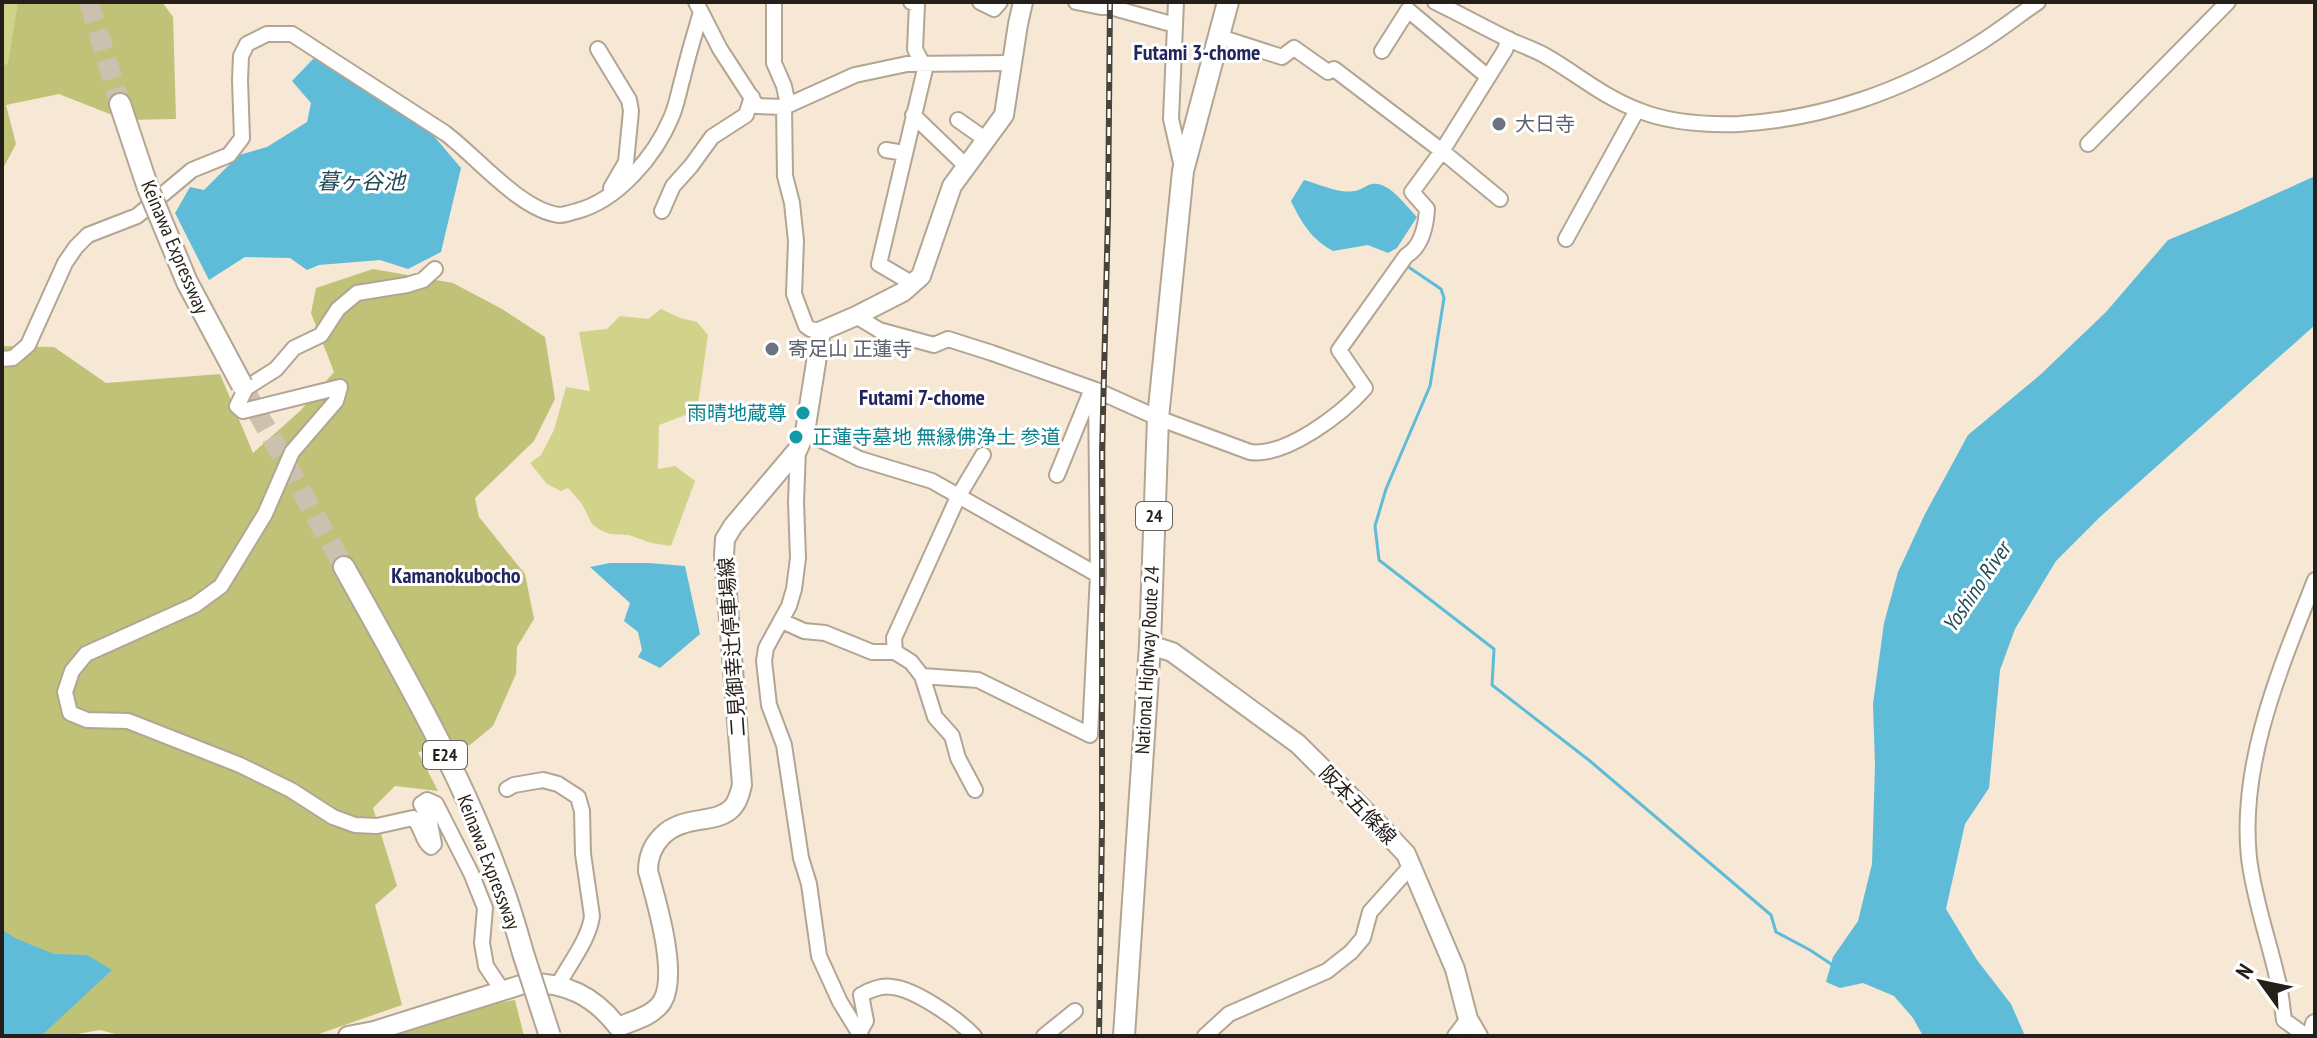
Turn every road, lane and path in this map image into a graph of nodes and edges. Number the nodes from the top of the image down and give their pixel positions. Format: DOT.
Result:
graph roads {
  1 [pos="774,2"];
  2 [pos="911,2"];
  3 [pos="980,2"];
  4 [pos="1000,2"];
  5 [pos="1023,2"];
  6 [pos="1076,2"];
  7 [pos="1176,2"];
  8 [pos="1228,2"];
  9 [pos="1435,2"];
  10 [pos="2038,2"];
  11 [pos="2228,2"];
  12 [pos="699,7"];
  13 [pos="1175,25"];
  14 [pos="1220,37"];
  15 [pos="1509,39"];
  16 [pos="598,49"];
  17 [pos="1382,51"];
  18 [pos="921,62"];
  19 [pos="1011,63"];
  20 [pos="1488,77"];
  21 [pos="752,97"];
  22 [pos="120,104"];
  23 [pos="786,106"];
  24 [pos="1637,110"];
  25 [pos="913,115"];
  26 [pos="958,120"];
  27 [pos="985,139"];
  28 [pos="2088,144"];
  29 [pos="886,150"];
  30 [pos="1442,151"];
  31 [pos="904,153"];
  32 [pos="966,166"];
  33 [pos="1183,171"];
  34 [pos="605,198"];
  35 [pos="1500,199"];
  36 [pos="662,211"];
  37 [pos="1566,239"];
  38 [pos="435,269"];
  39 [pos="913,284"];
  40 [pos="856,316"];
  41 [pos="821,331"];
  42 [pos="2,359"];
  43 [pos="242,385"];
  44 [pos="1094,390"];
  45 [pos="1158,418"];
  46 [pos="801,440"];
  47 [pos="983,455"];
  48 [pos="1057,475"];
  49 [pos="958,497"];
  50 [pos="344,567"];
  51 [pos="1098,575"];
  52 [pos="2315,580"];
  53 [pos="782,621"];
  54 [pos="1150,645"];
  55 [pos="895,652"];
  56 [pos="922,676"];
  57 [pos="507,789"];
  58 [pos="975,790"];
  59 [pos="1411,866"];
  60 [pos="558,985"];
  61 [pos="502,990"];
  62 [pos="1075,1011"];
  63 [pos="1468,1019"];
  64 [pos="2315,1024"];
  65 [pos="620,1031"];
  66 [pos="860,1034"];
  67 [pos="551,1035"];
  68 [pos="348,1036"];
  69 [pos="974,1036"];
  70 [pos="1044,1036"];
  71 [pos="1124,1036"];
  72 [pos="1205,1036"];
  73 [pos="1455,1036"];
  74 [pos="1478,1036"];
  75 [pos="2306,1036"];
  76 [pos="2312,1036"];
  1 -- 23 [label="street"];
  2 -- 18 [label="street"];
  3 -- 4 [label="street"];
  5 -- 19 [label="main road"];
  6 -- 13 [label="street"];
  7 -- 13 [label="street"];
  8 -- 14 [label="highway, National Highway Route 24 / 24"];
  9 -- 15 [label="street"];
  10 -- 24 [label="street"];
  11 -- 28 [label="street"];
  12 -- 21 [label="street"];
  12 -- 34 [label="street"];
  13 -- 33 [label="street"];
  14 -- 30 [label="street"];
  14 -- 33 [label="highway, National Highway Route 24 / 24"];
  15 -- 20 [label="street"];
  15 -- 24 [label="street"];
  16 -- 34 [label="street"];
  17 -- 20 [label="street"];
  18 -- 19 [label="street"];
  18 -- 23 [label="street"];
  18 -- 25 [label="street"];
  19 -- 27 [label="main road"];
  20 -- 30 [label="street"];
  21 -- 23 [label="street"];
  21 -- 36 [label="street"];
  22 -- 43 [label="highway, Keinawa Expressway, bridge"];
  23 -- 41 [label="street"];
  24 -- 37 [label="street"];
  25 -- 31 [label="street"];
  25 -- 32 [label="street"];
  26 -- 27 [label="street"];
  27 -- 32 [label="main road"];
  29 -- 31 [label="street"];
  30 -- 35 [label="street"];
  30 -- 45 [label="street"];
  31 -- 39 [label="street"];
  32 -- 39 [label="main road"];
  33 -- 45 [label="highway, National Highway Route 24 / 24"];
  34 -- 42 [label="street"];
  38 -- 61 [label="street"];
  39 -- 40 [label="main road"];
  40 -- 41 [label="main road"];
  40 -- 44 [label="street"];
  41 -- 46 [label="main road"];
  44 -- 45 [label="street"];
  44 -- 48 [label="street"];
  44 -- 51 [label="street"];
  45 -- 54 [label="highway, National Highway Route 24 / 24"];
  46 -- 49 [label="street"];
  46 -- 53 [label="street"];
  46 -- 65 [label="main road, 二見御幸辻停車場線"];
  47 -- 49 [label="street"];
  49 -- 51 [label="street"];
  49 -- 55 [label="street"];
  50 -- 67 [label="highway, Keinawa Expressway / E24, bridge"];
  51 -- 56 [label="street"];
  52 -- 75 [label="street"];
  53 -- 55 [label="street"];
  53 -- 66 [label="street"];
  54 -- 59 [label="main road, 阪本五條線"];
  54 -- 71 [label="highway, National Highway Route 24 / 24"];
  55 -- 56 [label="street"];
  56 -- 58 [label="street"];
  57 -- 60 [label="street"];
  59 -- 63 [label="main road, 阪本五條線"];
  59 -- 72 [label="street"];
  60 -- 61 [label="main road, 二見御幸辻停車場線"];
  60 -- 65 [label="main road, 二見御幸辻停車場線"];
  61 -- 68 [label="main road, 二見御幸辻停車場線"];
  62 -- 70 [label="street"];
  63 -- 73 [label="street"];
  63 -- 74 [label="main road, 阪本五條線"];
  64 -- 76 [label="main road"];
  66 -- 69 [label="street"];
}
